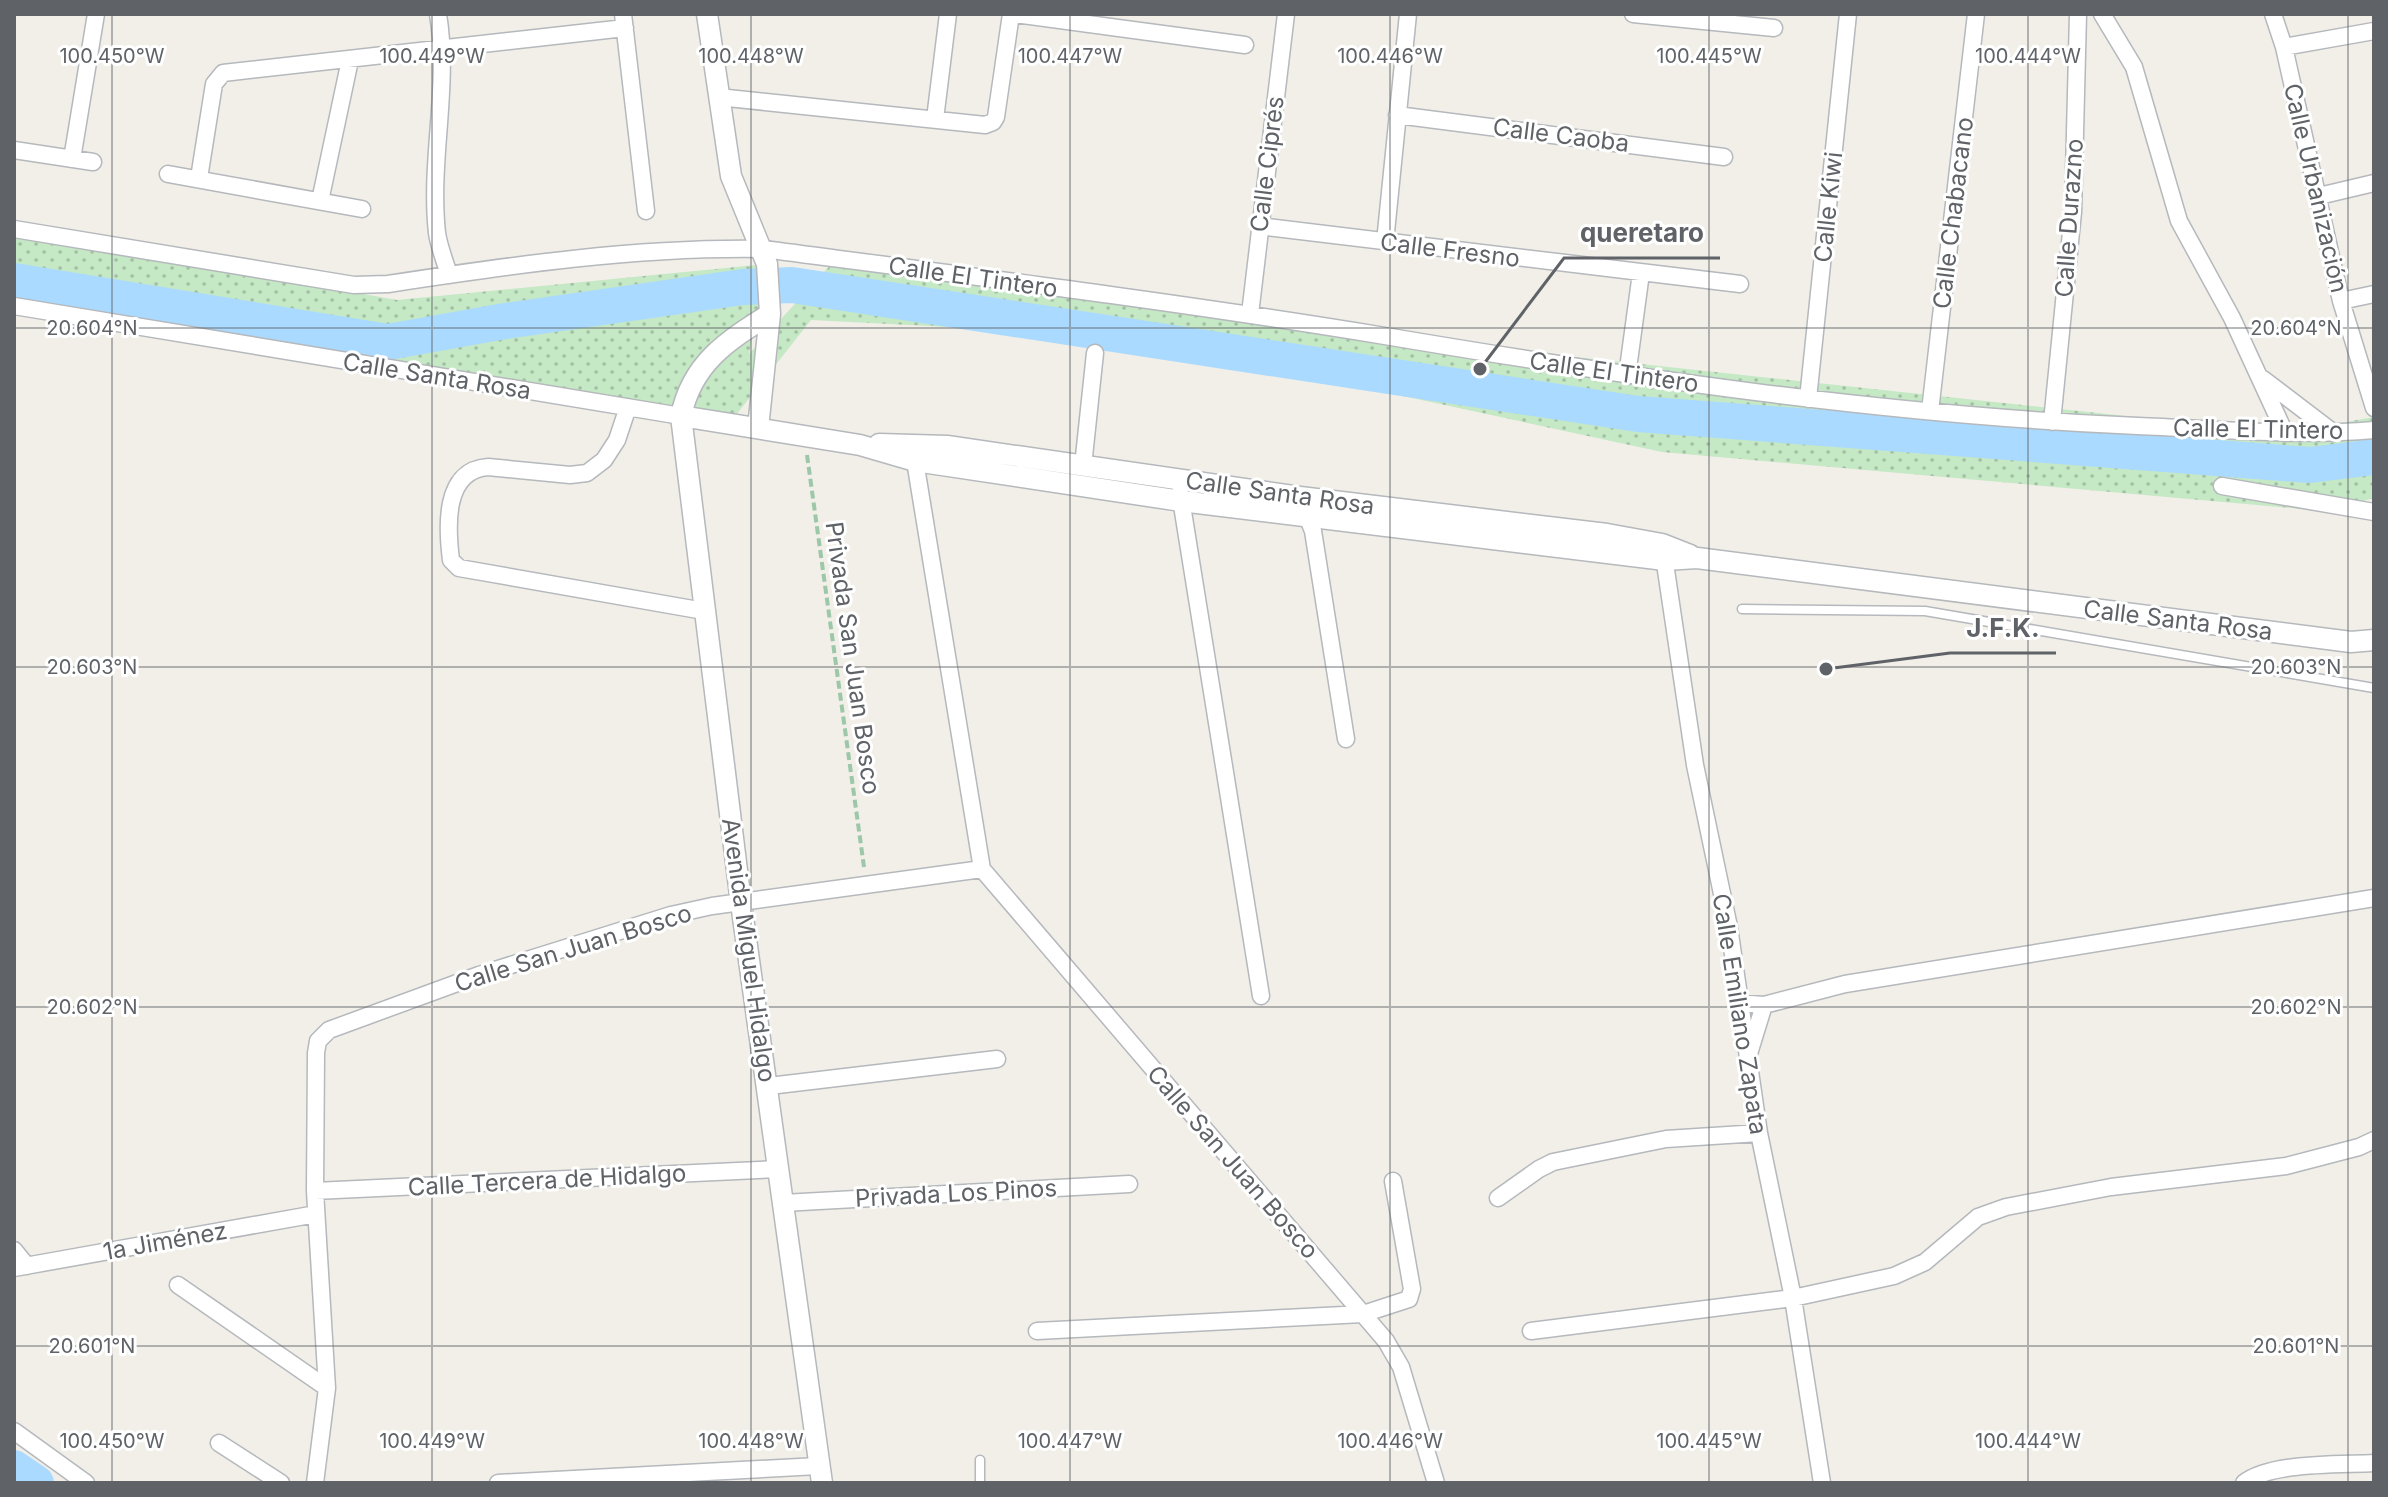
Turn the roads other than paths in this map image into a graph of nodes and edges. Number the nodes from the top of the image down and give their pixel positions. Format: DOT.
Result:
graph roads {
  1 [pos="96,14"];
  2 [pos="438,14"];
  3 [pos="707,14"];
  4 [pos="948,14"];
  5 [pos="1013,14"];
  6 [pos="1286,14"];
  7 [pos="1408,14"];
  8 [pos="1633,14"];
  9 [pos="1848,14"];
  10 [pos="1976,14"];
  11 [pos="2078,14"];
  12 [pos="2102,14"];
  13 [pos="2273,14"];
  14 [pos="1728,18"];
  15 [pos="624,21"];
  16 [pos="1774,28"];
  17 [pos="2374,31"];
  18 [pos="1245,45"];
  19 [pos="2284,47"];
  20 [pos="444,48"];
  21 [pos="350,60"];
  22 [pos="718,97"];
  23 [pos="1397,115"];
  24 [pos="935,119"];
  25 [pos="14,150"];
  26 [pos="1724,157"];
  27 [pos="72,159"];
  28 [pos="93,162"];
  29 [pos="168,174"];
  30 [pos="199,178"];
  31 [pos="2374,183"];
  32 [pos="2319,196"];
  33 [pos="320,201"];
  34 [pos="362,209"];
  35 [pos="646,211"];
  36 [pos="1259,226"];
  37 [pos="14,229"];
  38 [pos="1385,242"];
  39 [pos="765,257"];
  40 [pos="1641,273"];
  41 [pos="449,275"];
  42 [pos="1740,284"];
  43 [pos="2374,294"];
  44 [pos="2341,301"];
  45 [pos="14,306"];
  46 [pos="770,308"];
  47 [pos="1250,314"];
  48 [pos="1095,353"];
  49 [pos="1627,376"];
  50 [pos="2261,378"];
  51 [pos="1808,399"];
  52 [pos="628,407"];
  53 [pos="2374,408"];
  54 [pos="1930,411"];
  55 [pos="681,416"];
  56 [pos="2052,422"];
  57 [pos="758,428"];
  58 [pos="2374,430"];
  59 [pos="2285,433"];
  60 [pos="2334,433"];
  61 [pos="860,445"];
  62 [pos="915,461"];
  63 [pos="1083,466"];
  64 [pos="1048,471"];
  65 [pos="1178,480"];
  66 [pos="2222,486"];
  67 [pos="1181,501"];
  68 [pos="1304,506"];
  69 [pos="2374,512"];
  70 [pos="1663,552"];
  71 [pos="1742,609"];
  72 [pos="704,611"];
  73 [pos="2374,640"];
  74 [pos="2374,688"];
  75 [pos="1346,739"];
  76 [pos="982,869"];
  77 [pos="2374,898"];
  78 [pos="741,903"];
  79 [pos="1261,996"];
  80 [pos="1738,1003"];
  81 [pos="1764,1005"];
  82 [pos="997,1059"];
  83 [pos="1747,1063"];
  84 [pos="769,1086"];
  85 [pos="1759,1133"];
  86 [pos="2374,1140"];
  87 [pos="779,1169"];
  88 [pos="1393,1181"];
  89 [pos="1129,1184"];
  90 [pos="315,1191"];
  91 [pos="1498,1198"];
  92 [pos="783,1203"];
  93 [pos="316,1214"];
  94 [pos="14,1250"];
  95 [pos="21,1267"];
  96 [pos="178,1285"];
  97 [pos="1793,1298"];
  98 [pos="1363,1314"];
  99 [pos="1037,1331"];
  100 [pos="1531,1331"];
  101 [pos="327,1388"];
  102 [pos="14,1431"];
  103 [pos="219,1443"];
  104 [pos="980,1460"];
  105 [pos="2374,1463"];
  106 [pos="820,1475"];
  107 [pos="86,1483"];
  108 [pos="281,1483"];
  109 [pos="315,1483"];
  110 [pos="498,1483"];
  111 [pos="980,1483"];
  112 [pos="1436,1483"];
  113 [pos="1822,1483"];
  114 [pos="2244,1483"];
  1 -- 27 [label="street"];
  2 -- 20 [label="street"];
  3 -- 22 [label="street"];
  4 -- 24 [label="street"];
  5 -- 18 [label="street"];
  5 -- 24 [label="street"];
  6 -- 36 [label="street, Calle Ciprés"];
  7 -- 23 [label="street"];
  8 -- 14 [label="street"];
  9 -- 51 [label="street, Calle Kiwi"];
  10 -- 54 [label="street, Calle Chabacano"];
  11 -- 56 [label="street, Calle Durazno"];
  12 -- 50 [label="street"];
  13 -- 19 [label="street, Calle Urbanización"];
  14 -- 16 [label="street"];
  15 -- 20 [label="street"];
  15 -- 35 [label="street"];
  17 -- 19 [label="street"];
  19 -- 32 [label="street, Calle Urbanización"];
  20 -- 21 [label="street"];
  20 -- 41 [label="street"];
  21 -- 30 [label="street"];
  21 -- 33 [label="street"];
  22 -- 24 [label="street"];
  22 -- 39 [label="street"];
  23 -- 26 [label="street, Calle Caoba"];
  23 -- 38 [label="street"];
  25 -- 27 [label="street"];
  27 -- 28 [label="street"];
  29 -- 30 [label="street"];
  30 -- 33 [label="street"];
  31 -- 32 [label="street"];
  32 -- 44 [label="street, Calle Urbanización"];
  33 -- 34 [label="street"];
  36 -- 38 [label="street, Calle Fresno"];
  36 -- 47 [label="street, Calle Ciprés"];
  37 -- 41 [label="street, Calle El Tintero"];
  38 -- 40 [label="street, Calle Fresno"];
  39 -- 41 [label="street, Calle El Tintero"];
  39 -- 46 [label="street"];
  39 -- 47 [label="street, Calle El Tintero"];
  40 -- 42 [label="street, Calle Fresno"];
  40 -- 49 [label="street"];
  43 -- 44 [label="street"];
  44 -- 53 [label="street, Calle Urbanización"];
  45 -- 52 [label="street, Calle Santa Rosa"];
  46 -- 55 [label="street"];
  46 -- 57 [label="street"];
  47 -- 49 [label="street, Calle El Tintero"];
  48 -- 63 [label="street"];
  49 -- 51 [label="street, Calle El Tintero"];
  50 -- 59 [label="street"];
  50 -- 60 [label="street"];
  51 -- 54 [label="street, Calle El Tintero"];
  52 -- 55 [label="street, Calle Santa Rosa"];
  52 -- 72 [label="street"];
  54 -- 56 [label="street, Calle El Tintero"];
  55 -- 57 [label="street, Calle Santa Rosa"];
  55 -- 72 [label="street, Avenida Miguel Hidalgo"];
  56 -- 59 [label="street, Calle El Tintero"];
  57 -- 61 [label="street, Calle Santa Rosa"];
  58 -- 60 [label="street, Calle El Tintero"];
  59 -- 60 [label="street, Calle El Tintero"];
  61 -- 62 [label="street, Calle Santa Rosa"];
  61 -- 64 [label="street, Calle Santa Rosa"];
  62 -- 64 [label="street, Calle Santa Rosa"];
  62 -- 76 [label="street"];
  63 -- 64 [label="street, Calle Santa Rosa"];
  63 -- 65 [label="street, Calle Santa Rosa"];
  64 -- 67 [label="street, Calle Santa Rosa"];
  65 -- 67 [label="street"];
  65 -- 68 [label="street, Calle Santa Rosa"];
  66 -- 69 [label="street"];
  67 -- 68 [label="street, Calle Santa Rosa"];
  67 -- 79 [label="street"];
  68 -- 70 [label="street, Calle Santa Rosa"];
  68 -- 75 [label="street"];
  70 -- 73 [label="street, Calle Santa Rosa"];
  70 -- 80 [label="street, Calle Emiliano Zapata"];
  71 -- 74 [label="lane"];
  72 -- 78 [label="street, Avenida Miguel Hidalgo"];
  76 -- 78 [label="street, Calle San Juan Bosco"];
  76 -- 98 [label="street, Calle San Juan Bosco"];
  77 -- 81 [label="street"];
  78 -- 84 [label="street, Avenida Miguel Hidalgo"];
  78 -- 90 [label="street, Calle San Juan Bosco"];
  80 -- 81 [label="street"];
  80 -- 83 [label="street, Calle Emiliano Zapata"];
  81 -- 83 [label="street"];
  82 -- 84 [label="street"];
  83 -- 85 [label="street, Calle Emiliano Zapata"];
  84 -- 87 [label="street, Avenida Miguel Hidalgo"];
  85 -- 91 [label="street"];
  85 -- 97 [label="street, Calle Emiliano Zapata"];
  86 -- 97 [label="street"];
  87 -- 90 [label="street, Calle Tercera de Hidalgo"];
  87 -- 92 [label="street, Avenida Miguel Hidalgo"];
  88 -- 98 [label="street"];
  89 -- 92 [label="street, Privada Los Pinos"];
  90 -- 93 [label="street"];
  92 -- 106 [label="street, Avenida Miguel Hidalgo"];
  93 -- 95 [label="street, 1a Jiménez"];
  93 -- 101 [label="street"];
  94 -- 95 [label="street"];
  96 -- 101 [label="street"];
  97 -- 100 [label="street"];
  97 -- 113 [label="street, Calle Emiliano Zapata"];
  98 -- 99 [label="street"];
  98 -- 112 [label="street, Calle San Juan Bosco"];
  101 -- 109 [label="street"];
  102 -- 107 [label="street"];
  103 -- 108 [label="street"];
  104 -- 111 [label="lane"];
  105 -- 114 [label="street"];
  106 -- 110 [label="street"];
}
